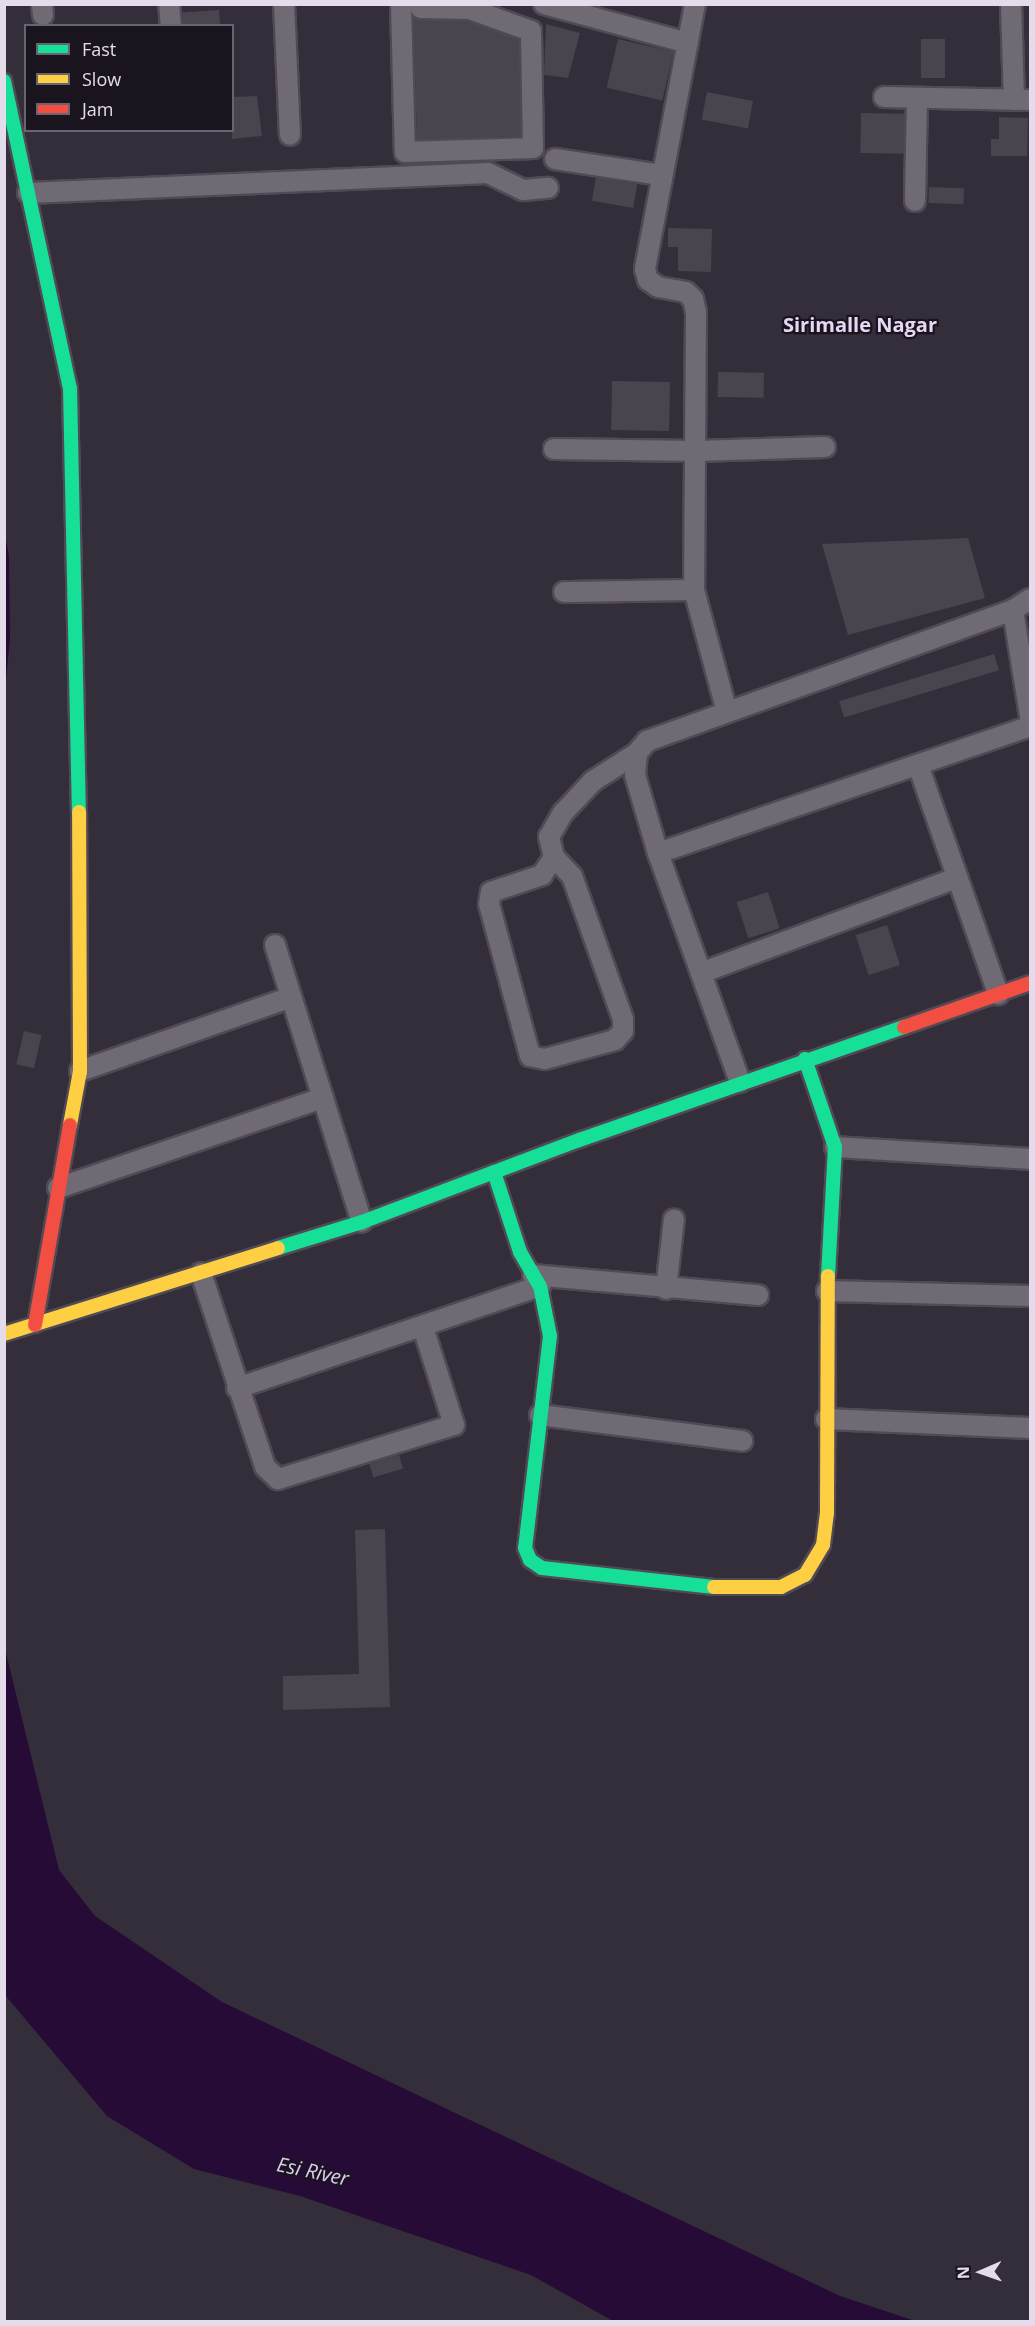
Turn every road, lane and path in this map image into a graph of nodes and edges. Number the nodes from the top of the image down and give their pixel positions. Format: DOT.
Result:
graph roads {
  1 [pos="169,4"];
  2 [pos="284,4"];
  3 [pos="543,4"];
  4 [pos="694,4"];
  5 [pos="1011,4"];
  6 [pos="421,6"];
  7 [pos="401,7"];
  8 [pos="171,24"];
  9 [pos="688,43"];
  10 [pos="4,81"];
  11 [pos="884,97"];
  12 [pos="917,98"];
  13 [pos="1022,100"];
  14 [pos="290,135"];
  15 [pos="555,159"];
  16 [pos="661,175"];
  17 [pos="548,188"];
  18 [pos="28,193"];
  19 [pos="915,201"];
  20 [pos="825,447"];
  21 [pos="554,449"];
  22 [pos="697,451"];
  23 [pos="694,590"];
  24 [pos="564,592"];
  25 [pos="1030,599"];
  26 [pos="1013,610"];
  27 [pos="727,712"];
  28 [pos="1030,716"];
  29 [pos="1030,726"];
  30 [pos="637,753"];
  31 [pos="918,765"];
  32 [pos="658,853"];
  33 [pos="554,857"];
  34 [pos="957,878"];
  35 [pos="275,945"];
  36 [pos="701,973"];
  37 [pos="1030,983"];
  38 [pos="998,994"];
  39 [pos="291,997"];
  40 [pos="805,1059"];
  41 [pos="80,1071"];
  42 [pos="740,1082"];
  43 [pos="323,1098"];
  44 [pos="835,1147"];
  45 [pos="1030,1159"];
  46 [pos="494,1172"];
  47 [pos="58,1188"];
  48 [pos="674,1219"];
  49 [pos="362,1221"];
  50 [pos="201,1274"];
  51 [pos="536,1280"];
  52 [pos="666,1289"];
  53 [pos="827,1291"];
  54 [pos="758,1294"];
  55 [pos="1030,1296"];
  56 [pos="35,1325"];
  57 [pos="423,1327"];
  58 [pos="9,1332"];
  59 [pos="237,1388"];
  60 [pos="540,1415"];
  61 [pos="826,1419"];
  62 [pos="1030,1428"];
  63 [pos="742,1441"];
  1 -- 8 [label="street"];
  2 -- 14 [label="street"];
  3 -- 9 [label="street"];
  4 -- 9 [label="street"];
  5 -- 13 [label="street"];
  6 -- 7 [label="street"];
  6 -- 7 [label="street"];
  9 -- 16 [label="street"];
  10 -- 18 [label="street"];
  11 -- 12 [label="street"];
  12 -- 13 [label="street"];
  12 -- 19 [label="street"];
  15 -- 16 [label="street"];
  16 -- 22 [label="street"];
  17 -- 18 [label="street"];
  18 -- 41 [label="street"];
  20 -- 22 [label="street"];
  21 -- 22 [label="street"];
  22 -- 23 [label="street"];
  23 -- 24 [label="street"];
  23 -- 27 [label="street"];
  25 -- 26 [label="street"];
  26 -- 27 [label="street"];
  26 -- 28 [label="street"];
  27 -- 30 [label="street"];
  29 -- 31 [label="street"];
  30 -- 32 [label="street"];
  30 -- 33 [label="street"];
  31 -- 32 [label="street"];
  31 -- 34 [label="street"];
  32 -- 36 [label="street"];
  33 -- 33 [label="street"];
  34 -- 36 [label="street"];
  34 -- 38 [label="street"];
  35 -- 39 [label="street"];
  36 -- 42 [label="street"];
  37 -- 38 [label="street"];
  38 -- 40 [label="street"];
  39 -- 41 [label="street"];
  39 -- 43 [label="street"];
  40 -- 42 [label="street"];
  40 -- 44 [label="street"];
  41 -- 47 [label="street"];
  42 -- 46 [label="street"];
  43 -- 47 [label="street"];
  43 -- 49 [label="street"];
  44 -- 45 [label="street"];
  44 -- 53 [label="street"];
  46 -- 49 [label="street"];
  46 -- 51 [label="street"];
  47 -- 56 [label="street"];
  48 -- 52 [label="street"];
  49 -- 50 [label="street"];
  50 -- 56 [label="street"];
  50 -- 59 [label="street"];
  51 -- 52 [label="street"];
  51 -- 57 [label="street"];
  51 -- 60 [label="street"];
  52 -- 54 [label="street"];
  53 -- 55 [label="street"];
  53 -- 61 [label="street"];
  56 -- 58 [label="street"];
  57 -- 59 [label="street"];
  57 -- 59 [label="street"];
  60 -- 61 [label="street"];
  60 -- 63 [label="street"];
  61 -- 62 [label="street"];
}
